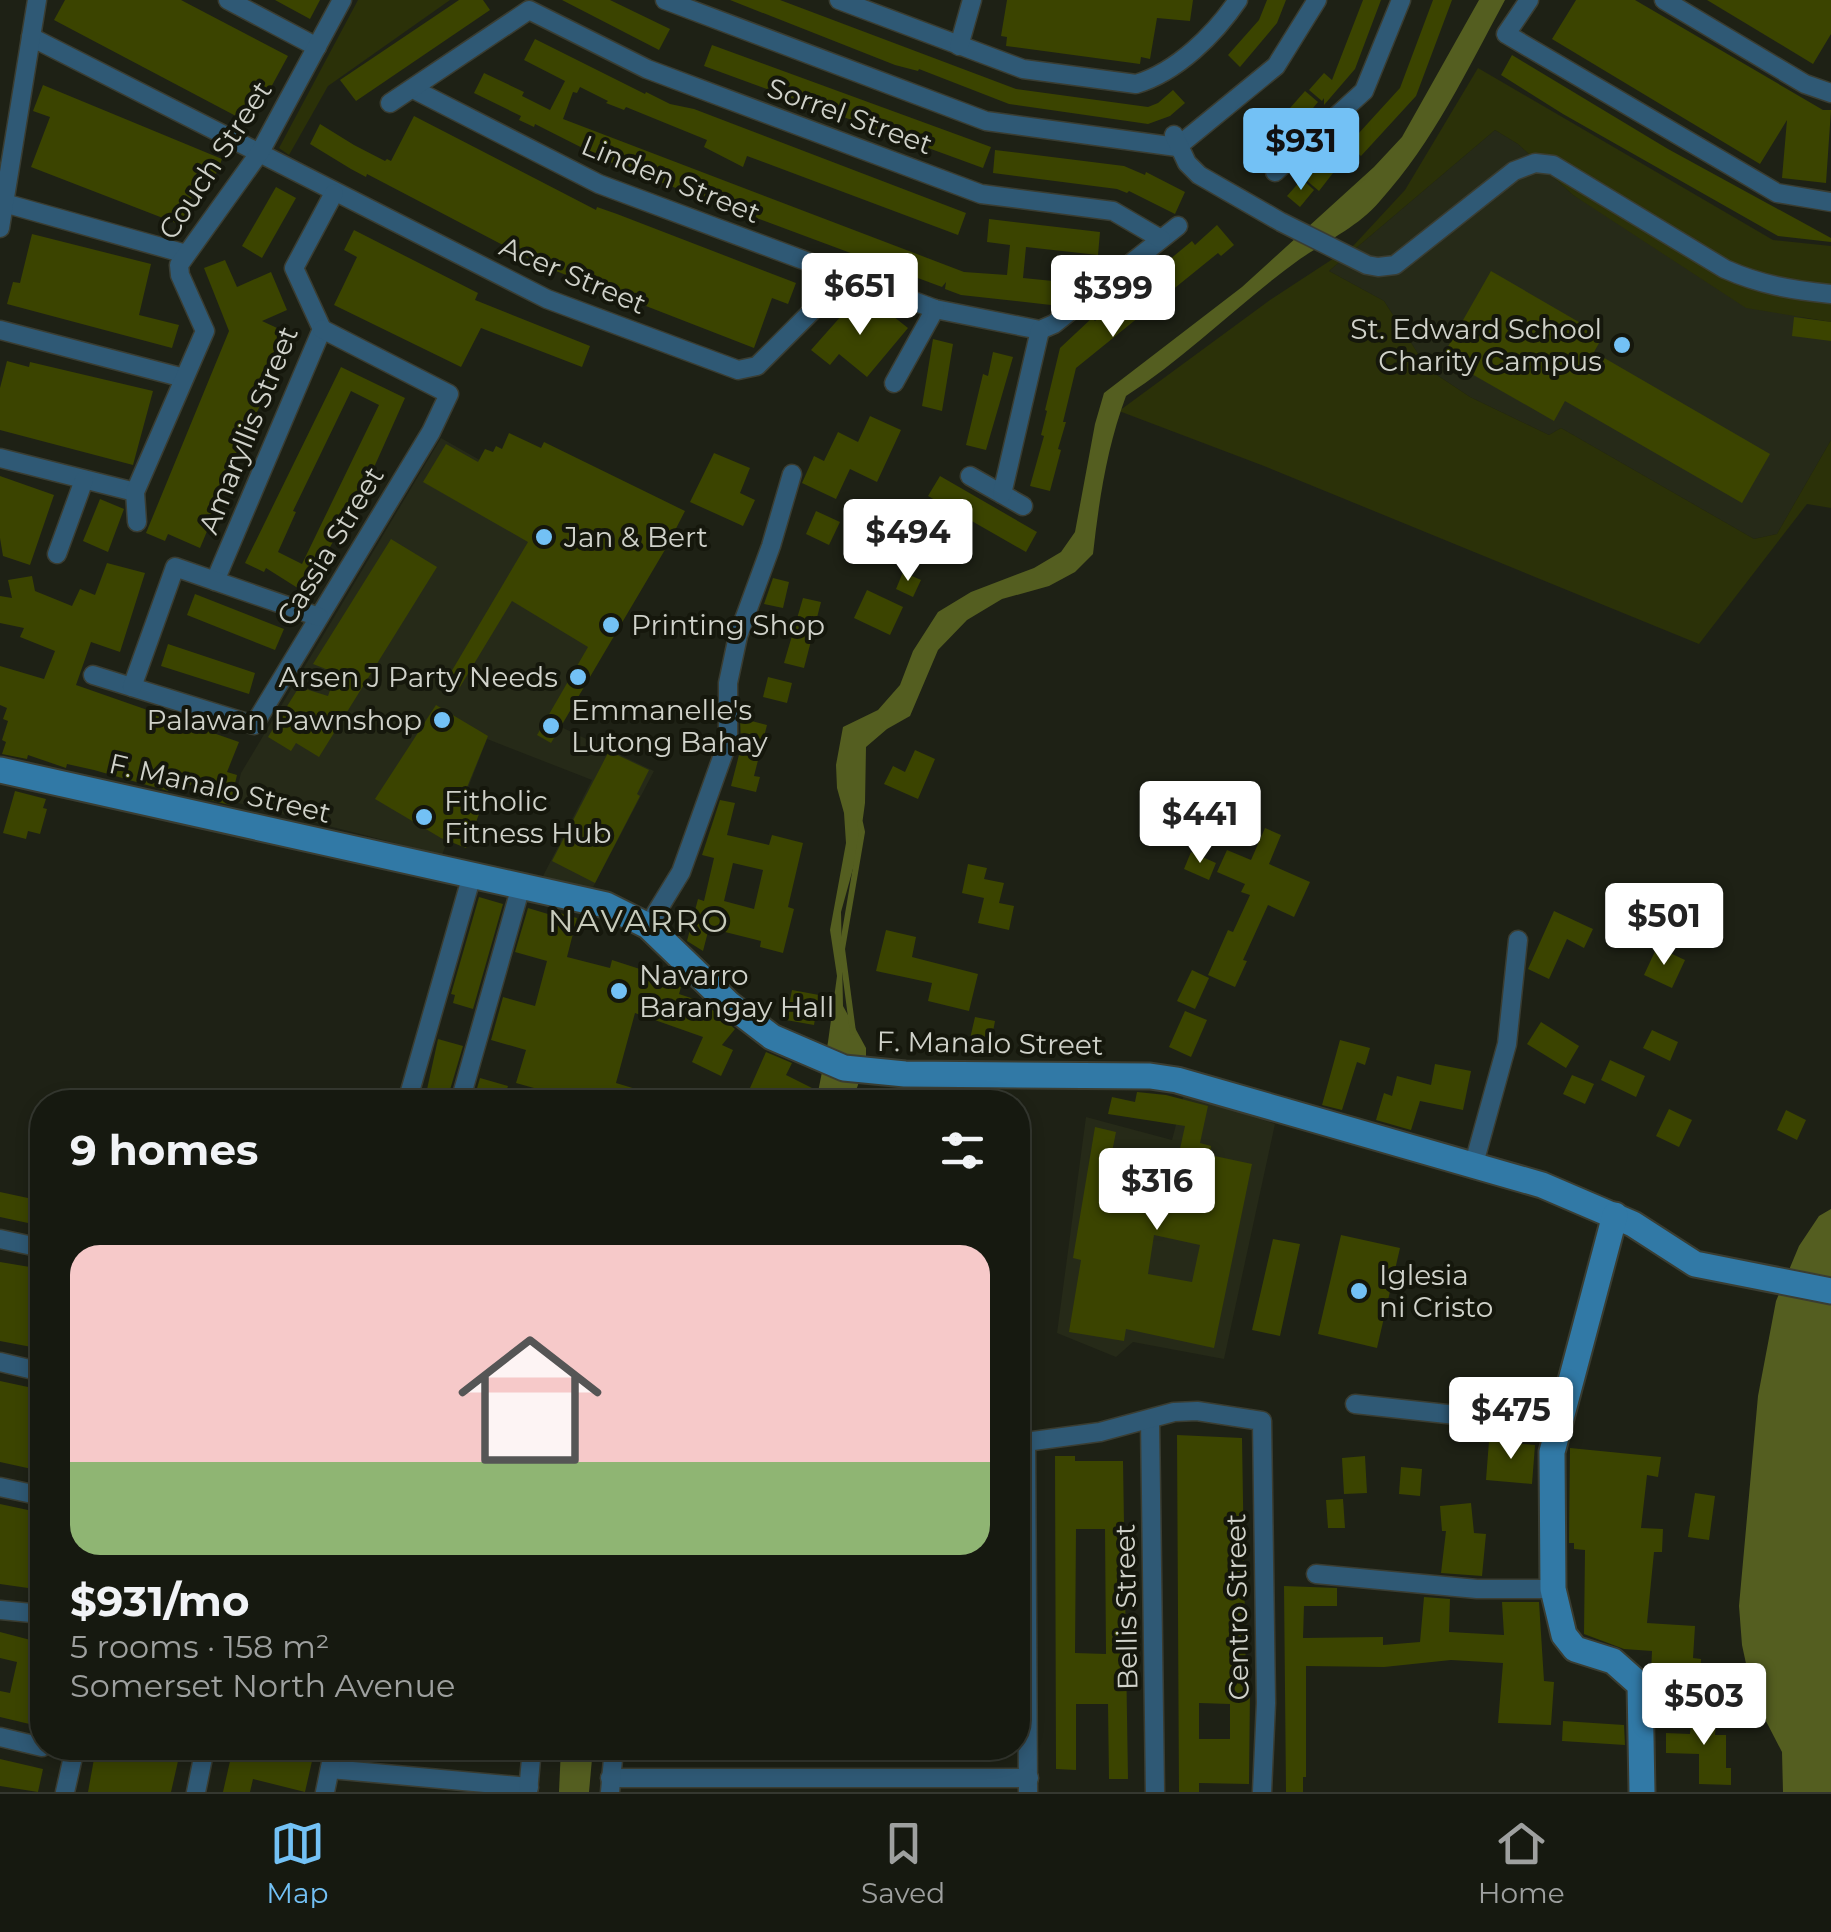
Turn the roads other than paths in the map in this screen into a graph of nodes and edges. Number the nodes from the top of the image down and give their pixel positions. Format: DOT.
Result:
graph roads {
  1 [pos="37,0"];
  2 [pos="228,0"];
  3 [pos="342,0"];
  4 [pos="664,0"];
  5 [pos="839,0"];
  6 [pos="972,0"];
  7 [pos="1238,0"];
  8 [pos="1317,0"];
  9 [pos="1401,0"];
  10 [pos="1529,0"];
  11 [pos="1664,0"];
  12 [pos="864,4"];
  13 [pos="31,38"];
  14 [pos="959,46"];
  15 [pos="317,47"];
  16 [pos="413,89"];
  17 [pos="1831,93"];
  18 [pos="390,103"];
  19 [pos="1176,141"];
  20 [pos="260,152"];
  21 [pos="1275,172"];
  22 [pos="334,193"];
  23 [pos="4,202"];
  24 [pos="1831,202"];
  25 [pos="1178,226"];
  26 [pos="0,228"];
  27 [pos="1161,238"];
  28 [pos="186,254"];
  29 [pos="847,276"];
  30 [pos="1831,294"];
  31 [pos="936,309"];
  32 [pos="322,329"];
  33 [pos="0,330"];
  34 [pos="1040,330"];
  35 [pos="184,378"];
  36 [pos="894,383"];
  37 [pos="0,458"];
  38 [pos="792,474"];
  39 [pos="970,476"];
  40 [pos="84,480"];
  41 [pos="135,492"];
  42 [pos="1002,494"];
  43 [pos="1023,506"];
  44 [pos="137,522"];
  45 [pos="57,554"];
  46 [pos="215,581"];
  47 [pos="319,617"];
  48 [pos="92,675"];
  49 [pos="132,688"];
  50 [pos="0,770"];
  51 [pos="472,875"];
  52 [pos="521,886"];
  53 [pos="648,926"];
  54 [pos="1518,940"];
  55 [pos="410,1090"];
  56 [pos="463,1090"];
  57 [pos="1473,1166"];
  58 [pos="1614,1215"];
  59 [pos="0,1239"];
  60 [pos="30,1245"];
  61 [pos="1831,1291"];
  62 [pos="0,1362"];
  63 [pos="30,1369"];
  64 [pos="1355,1404"];
  65 [pos="1150,1420"];
  66 [pos="1557,1426"];
  67 [pos="1030,1442"];
  68 [pos="0,1487"];
  69 [pos="30,1493"];
  70 [pos="1316,1574"];
  71 [pos="1552,1589"];
  72 [pos="0,1610"];
  73 [pos="30,1613"];
  74 [pos="0,1738"];
  75 [pos="30,1744"];
  76 [pos="72,1760"];
  77 [pos="203,1760"];
  78 [pos="332,1760"];
  79 [pos="531,1760"];
  80 [pos="613,1760"];
  81 [pos="1028,1760"];
  82 [pos="330,1769"];
  83 [pos="610,1785"];
  84 [pos="1029,1785"];
  85 [pos="529,1789"];
  86 [pos="66,1792"];
  87 [pos="196,1792"];
  88 [pos="325,1792"];
  89 [pos="1156,1792"];
  90 [pos="1262,1792"];
  91 [pos="1642,1792"];
  1 -- 13 [label="street"];
  2 -- 15 [label="street"];
  3 -- 15 [label="street, Couch Street"];
  4 -- 19 [label="street"];
  5 -- 12 [label="street"];
  6 -- 14 [label="street"];
  7 -- 14 [label="street"];
  8 -- 19 [label="street"];
  9 -- 21 [label="street"];
  10 -- 24 [label="street"];
  11 -- 17 [label="street"];
  12 -- 14 [label="street"];
  13 -- 20 [label="street, Acer Street"];
  13 -- 23 [label="street"];
  15 -- 20 [label="street, Couch Street"];
  16 -- 18 [label="street"];
  16 -- 27 [label="street, Sorrel Street"];
  16 -- 29 [label="street, Linden Street"];
  19 -- 30 [label="street"];
  20 -- 22 [label="street, Acer Street"];
  20 -- 28 [label="street, Couch Street"];
  22 -- 29 [label="street, Acer Street"];
  22 -- 32 [label="street, Amaryllis Street"];
  23 -- 26 [label="street"];
  23 -- 28 [label="street"];
  25 -- 27 [label="street"];
  27 -- 34 [label="street"];
  28 -- 35 [label="street, Couch Street"];
  29 -- 31 [label="street, Linden Street"];
  31 -- 34 [label="street, Linden Street"];
  31 -- 36 [label="street"];
  32 -- 46 [label="street, Amaryllis Street"];
  32 -- 47 [label="street, Cassia Street"];
  33 -- 35 [label="street"];
  34 -- 42 [label="street"];
  35 -- 41 [label="street, Couch Street"];
  37 -- 40 [label="street"];
  38 -- 53 [label="street"];
  39 -- 42 [label="street"];
  40 -- 41 [label="street"];
  40 -- 45 [label="street"];
  41 -- 44 [label="street, Couch Street"];
  42 -- 43 [label="street"];
  46 -- 47 [label="street"];
  46 -- 49 [label="street"];
  47 -- 49 [label="street, Cassia Street"];
  48 -- 49 [label="street"];
  50 -- 51 [label="street, F. Manalo Street"];
  51 -- 52 [label="street, F. Manalo Street"];
  51 -- 55 [label="street"];
  52 -- 53 [label="street, F. Manalo Street"];
  52 -- 56 [label="street"];
  53 -- 57 [label="street, F. Manalo Street"];
  54 -- 57 [label="street"];
  57 -- 58 [label="street, F. Manalo Street"];
  58 -- 61 [label="street, F. Manalo Street"];
  58 -- 66 [label="street"];
  59 -- 60 [label="street"];
  62 -- 63 [label="street"];
  64 -- 66 [label="street"];
  65 -- 67 [label="street"];
  65 -- 89 [label="street, Bellis Street"];
  65 -- 90 [label="street, Centro Street"];
  66 -- 71 [label="street"];
  68 -- 69 [label="street"];
  70 -- 71 [label="street"];
  71 -- 91 [label="street"];
  72 -- 73 [label="street"];
  74 -- 75 [label="street"];
  76 -- 86 [label="street"];
  77 -- 87 [label="street"];
  78 -- 82 [label="street"];
  79 -- 85 [label="street"];
  80 -- 83 [label="street"];
  81 -- 84 [label="street"];
  82 -- 85 [label="street"];
  82 -- 88 [label="street"];
  83 -- 84 [label="street"];
}
